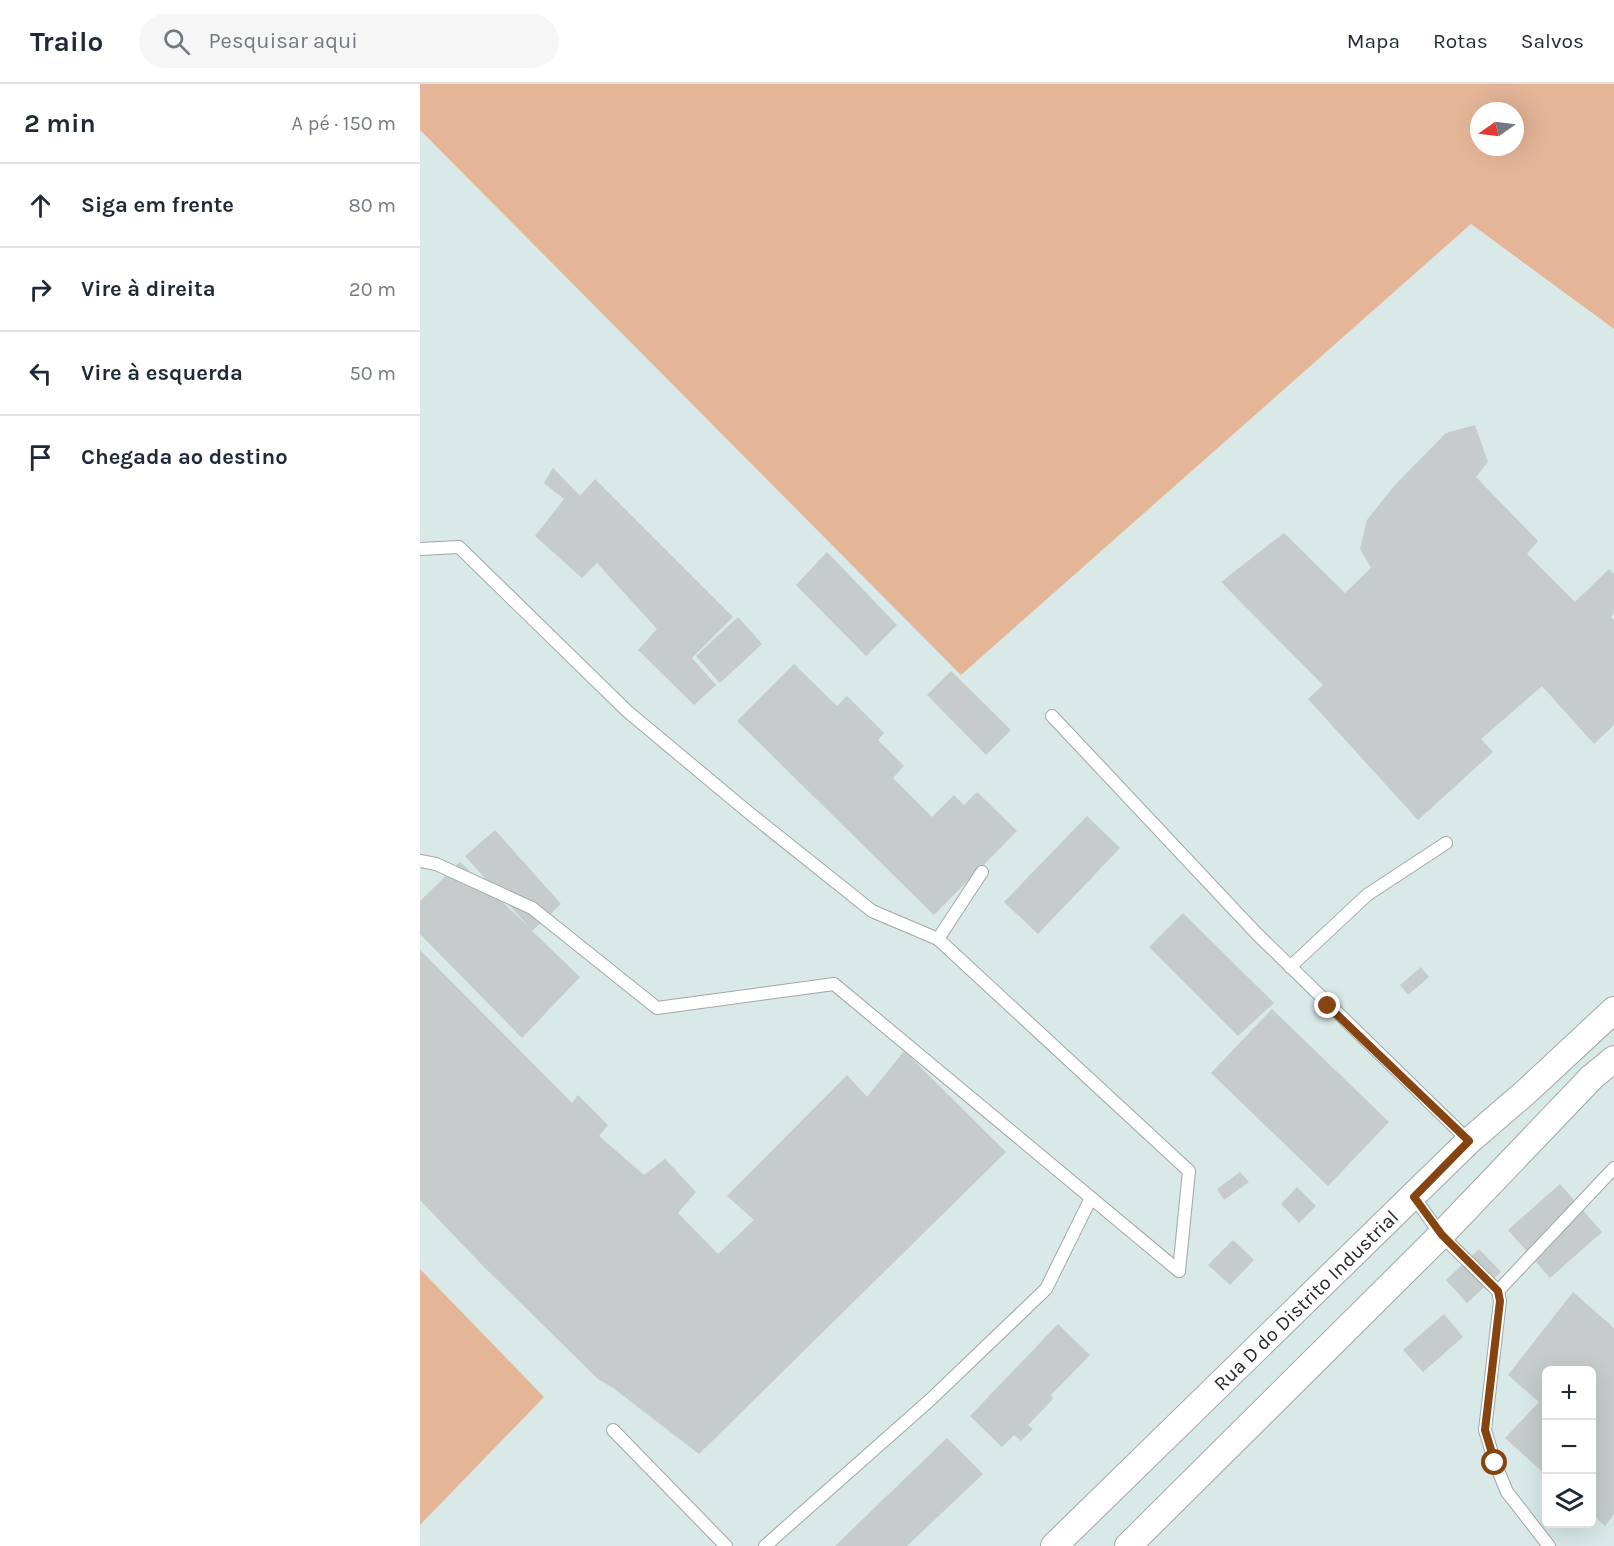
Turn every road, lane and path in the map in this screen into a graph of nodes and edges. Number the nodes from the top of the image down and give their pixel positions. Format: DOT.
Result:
graph roads {
  1 [pos="420,549"];
  2 [pos="1052,716"];
  3 [pos="1446,843"];
  4 [pos="420,861"];
  5 [pos="982,872"];
  6 [pos="939,939"];
  7 [pos="1290,967"];
  8 [pos="1614,1010"];
  9 [pos="1614,1059"];
  10 [pos="1469,1141"];
  11 [pos="1614,1167"];
  12 [pos="1414,1197"];
  13 [pos="1091,1198"];
  14 [pos="1442,1235"];
  15 [pos="1498,1291"];
  16 [pos="613,1430"];
  17 [pos="726,1546"];
  18 [pos="765,1546"];
  19 [pos="1054,1546"];
  20 [pos="1128,1546"];
  21 [pos="1549,1546"];
  1 -- 6 [label="lane"];
  2 -- 7 [label="lane"];
  3 -- 7 [label="lane"];
  4 -- 13 [label="lane"];
  5 -- 6 [label="lane"];
  6 -- 13 [label="lane"];
  7 -- 10 [label="lane"];
  8 -- 10 [label="street, Rua D do Distrito Industrial"];
  9 -- 14 [label="street"];
  10 -- 12 [label="street, Rua D do Distrito Industrial"];
  11 -- 15 [label="lane"];
  12 -- 14 [label="lane"];
  12 -- 19 [label="street, Rua D do Distrito Industrial"];
  13 -- 18 [label="lane"];
  14 -- 15 [label="lane"];
  14 -- 20 [label="street"];
  15 -- 21 [label="lane"];
  16 -- 17 [label="lane"];
}
